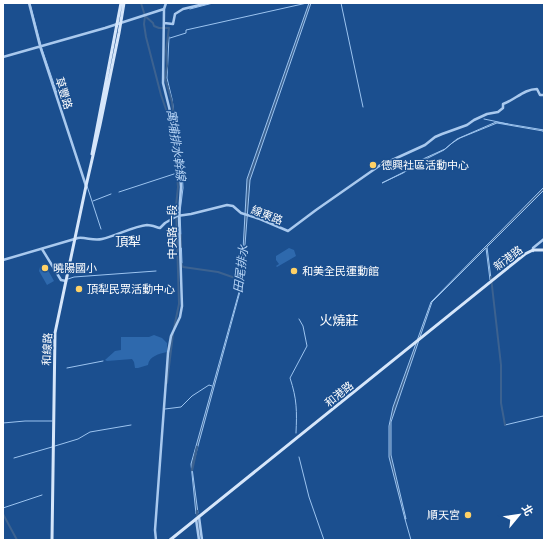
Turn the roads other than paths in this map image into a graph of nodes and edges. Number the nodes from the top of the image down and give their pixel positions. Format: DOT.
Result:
graph roads {
  1 [pos="29,3"];
  2 [pos="122,3"];
  3 [pos="166,3"];
  4 [pos="208,3"];
  5 [pos="164,9"];
  6 [pos="119,23"];
  7 [pos="164,23"];
  8 [pos="40,46"];
  9 [pos="3,56"];
  10 [pos="544,95"];
  11 [pos="86,186"];
  12 [pos="179,216"];
  13 [pos="75,239"];
  14 [pos="544,239"];
  15 [pos="42,249"];
  16 [pos="533,250"];
  17 [pos="544,250"];
  18 [pos="3,260"];
  19 [pos="66,281"];
  20 [pos="491,282"];
  21 [pos="198,518"];
  22 [pos="52,540"];
  23 [pos="156,540"];
  24 [pos="172,540"];
  25 [pos="200,540"];
  1 -- 8 [label="street, 草豐路"];
  2 -- 6 [label="main road, 和線路"];
  3 -- 5 [label="street, 中央路一段"];
  4 -- 7 [label="street"];
  5 -- 6 [label="street"];
  5 -- 7 [label="street, 中央路一段"];
  6 -- 8 [label="street"];
  6 -- 11 [label="main road, 和線路"];
  7 -- 12 [label="street, 中央路一段"];
  8 -- 9 [label="street"];
  8 -- 11 [label="street, 草豐路"];
  10 -- 12 [label="street, 線東路"];
  11 -- 13 [label="main road, 和線路"];
  12 -- 13 [label="street, 線東路"];
  12 -- 23 [label="street, 中央路一段"];
  13 -- 15 [label="street, 線東路"];
  13 -- 19 [label="main road, 和線路"];
  14 -- 16 [label="street, 新港路"];
  15 -- 18 [label="street, 線東路"];
  15 -- 19 [label="street"];
  16 -- 17 [label="main road"];
  16 -- 20 [label="main road, 新港路"];
  19 -- 22 [label="main road, 和線路"];
  20 -- 21 [label="main road, 和港路"];
  21 -- 24 [label="main road, 和港路"];
  21 -- 25 [label="street"];
}
